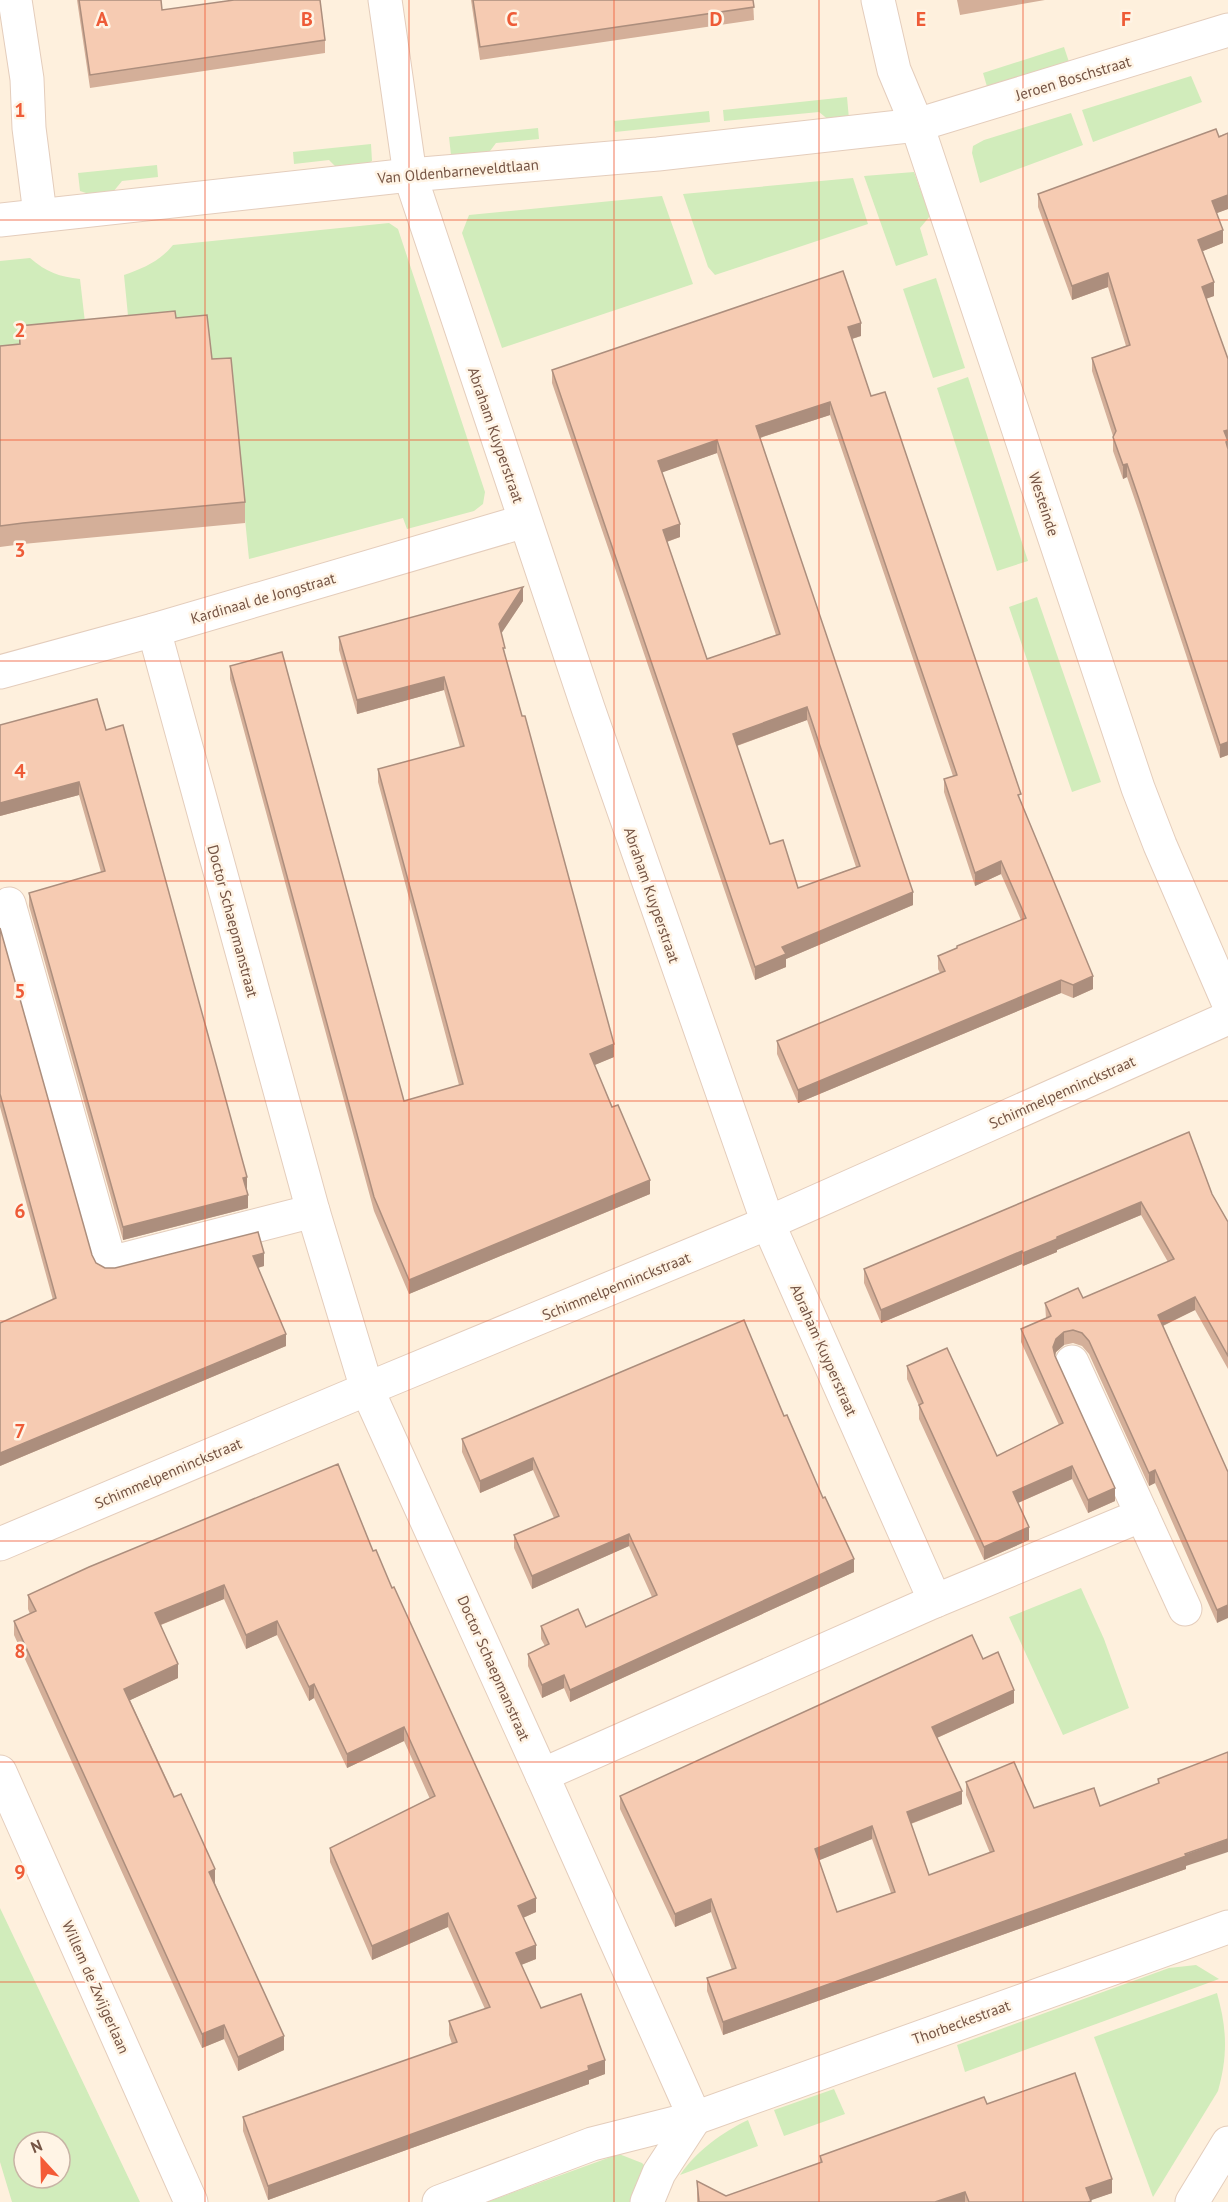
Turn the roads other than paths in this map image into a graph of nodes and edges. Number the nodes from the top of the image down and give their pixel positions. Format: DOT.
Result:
graph roads {
  1 [pos="15,0"];
  2 [pos="385,0"];
  3 [pos="878,0"];
  4 [pos="1228,30"];
  5 [pos="917,125"];
  6 [pos="410,175"];
  7 [pos="40,214"];
  8 [pos="0,219"];
  9 [pos="525,521"];
  10 [pos="154,630"];
  11 [pos="0,672"];
  12 [pos="9,904"];
  13 [pos="1228,1002"];
  14 [pos="1228,1018"];
  15 [pos="313,1211"];
  16 [pos="768,1223"];
  17 [pos="1072,1362"];
  18 [pos="367,1389"];
  19 [pos="1142,1515"];
  20 [pos="0,1544"];
  21 [pos="935,1601"];
  22 [pos="1185,1610"];
  23 [pos="0,1772"];
  24 [pos="542,1775"];
  25 [pos="1228,1927"];
  26 [pos="694,2118"];
  27 [pos="1228,2143"];
  28 [pos="191,2202"];
  29 [pos="439,2202"];
  30 [pos="647,2202"];
  31 [pos="1192,2202"];
  1 -- 7 [label="street"];
  2 -- 6 [label="street, Abraham Kuyperstraat"];
  3 -- 5 [label="street, Westeinde"];
  4 -- 5 [label="street, Jeroen Boschstraat"];
  5 -- 6 [label="street, Van Oldenbarneveldtlaan"];
  5 -- 13 [label="street, Westeinde"];
  6 -- 7 [label="street, Van Oldenbarneveldtlaan"];
  6 -- 9 [label="street, Abraham Kuyperstraat"];
  7 -- 8 [label="street, Van Oldenbarneveldtlaan"];
  9 -- 10 [label="street, Kardinaal de Jongstraat"];
  9 -- 16 [label="street, Abraham Kuyperstraat"];
  10 -- 11 [label="street, Kardinaal de Jongstraat"];
  10 -- 15 [label="street, Doctor Schaepmanstraat"];
  12 -- 15 [label="street"];
  14 -- 16 [label="street, Schimmelpenninckstraat"];
  15 -- 18 [label="street, Doctor Schaepmanstraat"];
  16 -- 18 [label="street, Schimmelpenninckstraat"];
  16 -- 21 [label="street, Abraham Kuyperstraat"];
  17 -- 19 [label="street"];
  18 -- 20 [label="street, Schimmelpenninckstraat"];
  18 -- 24 [label="street, Doctor Schaepmanstraat"];
  19 -- 21 [label="street"];
  19 -- 22 [label="street"];
  21 -- 24 [label="street"];
  23 -- 28 [label="street, Willem de Zwijgerlaan"];
  24 -- 26 [label="street, Doctor Schaepmanstraat"];
  25 -- 26 [label="street, Thorbeckestraat"];
  26 -- 29 [label="street, Thorbeckestraat"];
  26 -- 30 [label="street"];
  27 -- 31 [label="street"];
}
